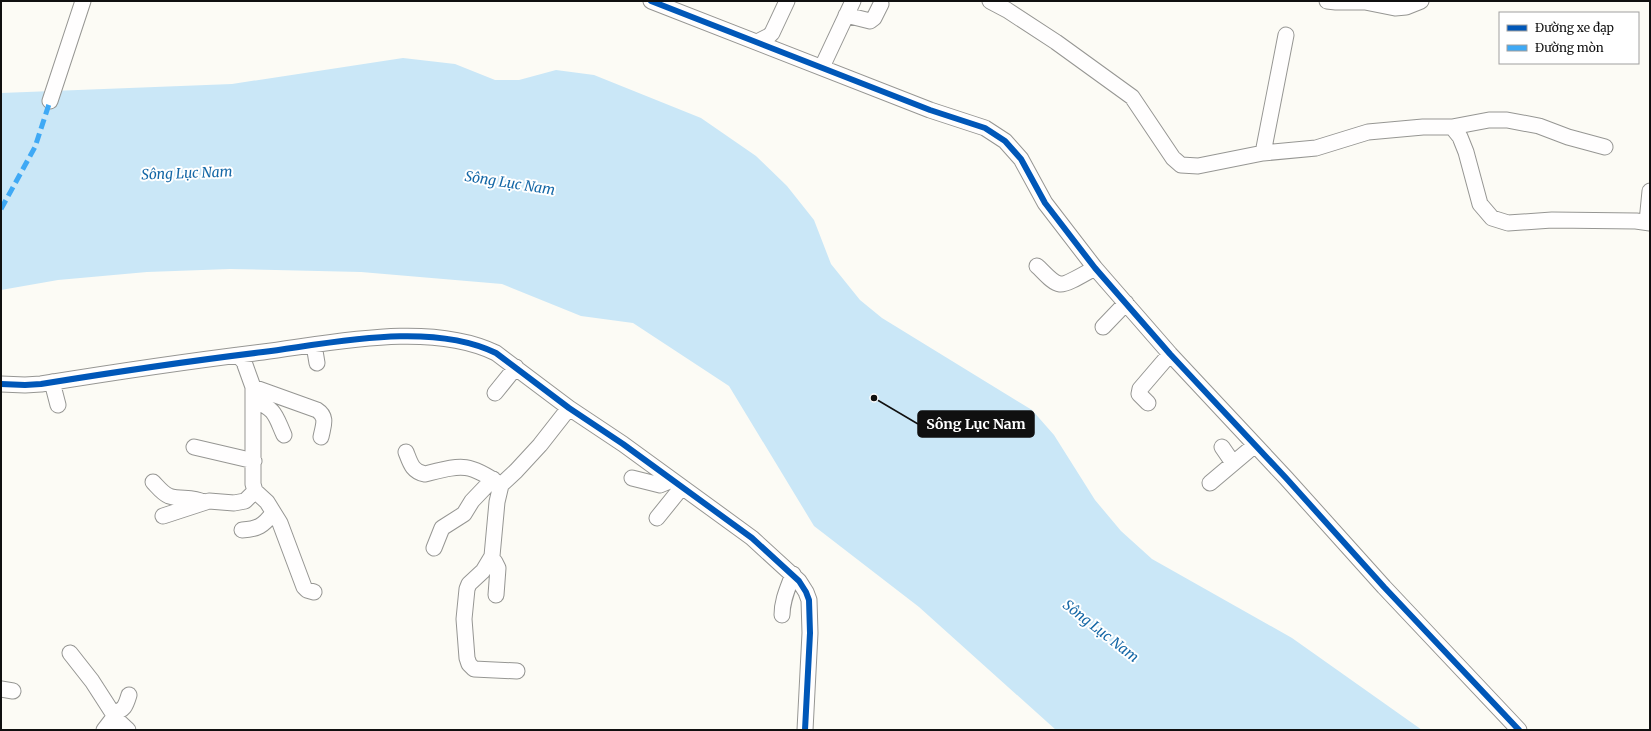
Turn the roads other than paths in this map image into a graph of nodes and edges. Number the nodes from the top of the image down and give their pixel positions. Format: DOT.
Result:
graph roads {
  1 [pos="83,1"];
  2 [pos="651,1"];
  3 [pos="787,1"];
  4 [pos="853,1"];
  5 [pos="1327,1"];
  6 [pos="1421,1"];
  7 [pos="996,2"];
  8 [pos="881,4"];
  9 [pos="846,15"];
  10 [pos="1286,35"];
  11 [pos="757,42"];
  12 [pos="822,67"];
  13 [pos="50,101"];
  14 [pos="1452,127"];
  15 [pos="1605,147"];
  16 [pos="1263,153"];
  17 [pos="1650,190"];
  18 [pos="1648,223"];
  19 [pos="1037,266"];
  20 [pos="1095,268"];
  21 [pos="1126,303"];
  22 [pos="1103,327"];
  23 [pos="314,345"];
  24 [pos="1170,354"];
  25 [pos="238,355"];
  26 [pos="317,363"];
  27 [pos="516,367"];
  28 [pos="52,382"];
  29 [pos="1,384"];
  30 [pos="495,393"];
  31 [pos="254,394"];
  32 [pos="1148,403"];
  33 [pos="58,405"];
  34 [pos="569,408"];
  35 [pos="284,435"];
  36 [pos="321,438"];
  37 [pos="1255,444"];
  38 [pos="194,447"];
  39 [pos="1222,447"];
  40 [pos="406,452"];
  41 [pos="254,461"];
  42 [pos="1233,463"];
  43 [pos="632,478"];
  44 [pos="153,482"];
  45 [pos="497,482"];
  46 [pos="1210,483"];
  47 [pos="677,484"];
  48 [pos="255,491"];
  49 [pos="203,502"];
  50 [pos="273,513"];
  51 [pos="163,516"];
  52 [pos="657,518"];
  53 [pos="242,530"];
  54 [pos="434,548"];
  55 [pos="490,562"];
  56 [pos="793,574"];
  57 [pos="314,592"];
  58 [pos="496,595"];
  59 [pos="782,615"];
  60 [pos="70,653"];
  61 [pos="517,672"];
  62 [pos="129,695"];
  63 [pos="113,715"];
  64 [pos="808,728"];
  65 [pos="104,730"];
  66 [pos="128,730"];
  67 [pos="1519,730"];
  1 -- 13 [label="street"];
  2 -- 11 [label="street"];
  3 -- 11 [label="street"];
  4 -- 9 [label="street"];
  5 -- 6 [label="street"];
  7 -- 16 [label="street"];
  8 -- 9 [label="street"];
  9 -- 12 [label="street"];
  10 -- 16 [label="street"];
  11 -- 12 [label="street"];
  12 -- 20 [label="street"];
  14 -- 15 [label="street"];
  14 -- 16 [label="street"];
  14 -- 18 [label="street"];
  17 -- 18 [label="street"];
  19 -- 20 [label="street"];
  20 -- 21 [label="street"];
  21 -- 22 [label="street"];
  21 -- 24 [label="street"];
  23 -- 25 [label="street"];
  23 -- 26 [label="street"];
  23 -- 27 [label="street"];
  24 -- 32 [label="street"];
  24 -- 37 [label="street"];
  25 -- 28 [label="street"];
  25 -- 31 [label="street"];
  27 -- 30 [label="street"];
  27 -- 34 [label="street"];
  28 -- 29 [label="street"];
  28 -- 33 [label="street"];
  31 -- 35 [label="street"];
  31 -- 36 [label="street"];
  31 -- 41 [label="street"];
  34 -- 45 [label="street"];
  34 -- 47 [label="street"];
  37 -- 42 [label="street"];
  37 -- 67 [label="street"];
  38 -- 41 [label="street"];
  39 -- 42 [label="street"];
  40 -- 45 [label="street"];
  41 -- 48 [label="street"];
  42 -- 46 [label="street"];
  43 -- 47 [label="street"];
  44 -- 49 [label="street"];
  45 -- 54 [label="street"];
  45 -- 55 [label="street"];
  47 -- 52 [label="street"];
  47 -- 56 [label="street"];
  48 -- 49 [label="street"];
  48 -- 50 [label="street"];
  49 -- 51 [label="street"];
  50 -- 53 [label="street"];
  50 -- 57 [label="street"];
  55 -- 58 [label="street"];
  55 -- 61 [label="street"];
  56 -- 59 [label="street"];
  56 -- 64 [label="street"];
  60 -- 63 [label="street"];
  62 -- 63 [label="street"];
  63 -- 65 [label="street"];
  63 -- 66 [label="street"];
}
